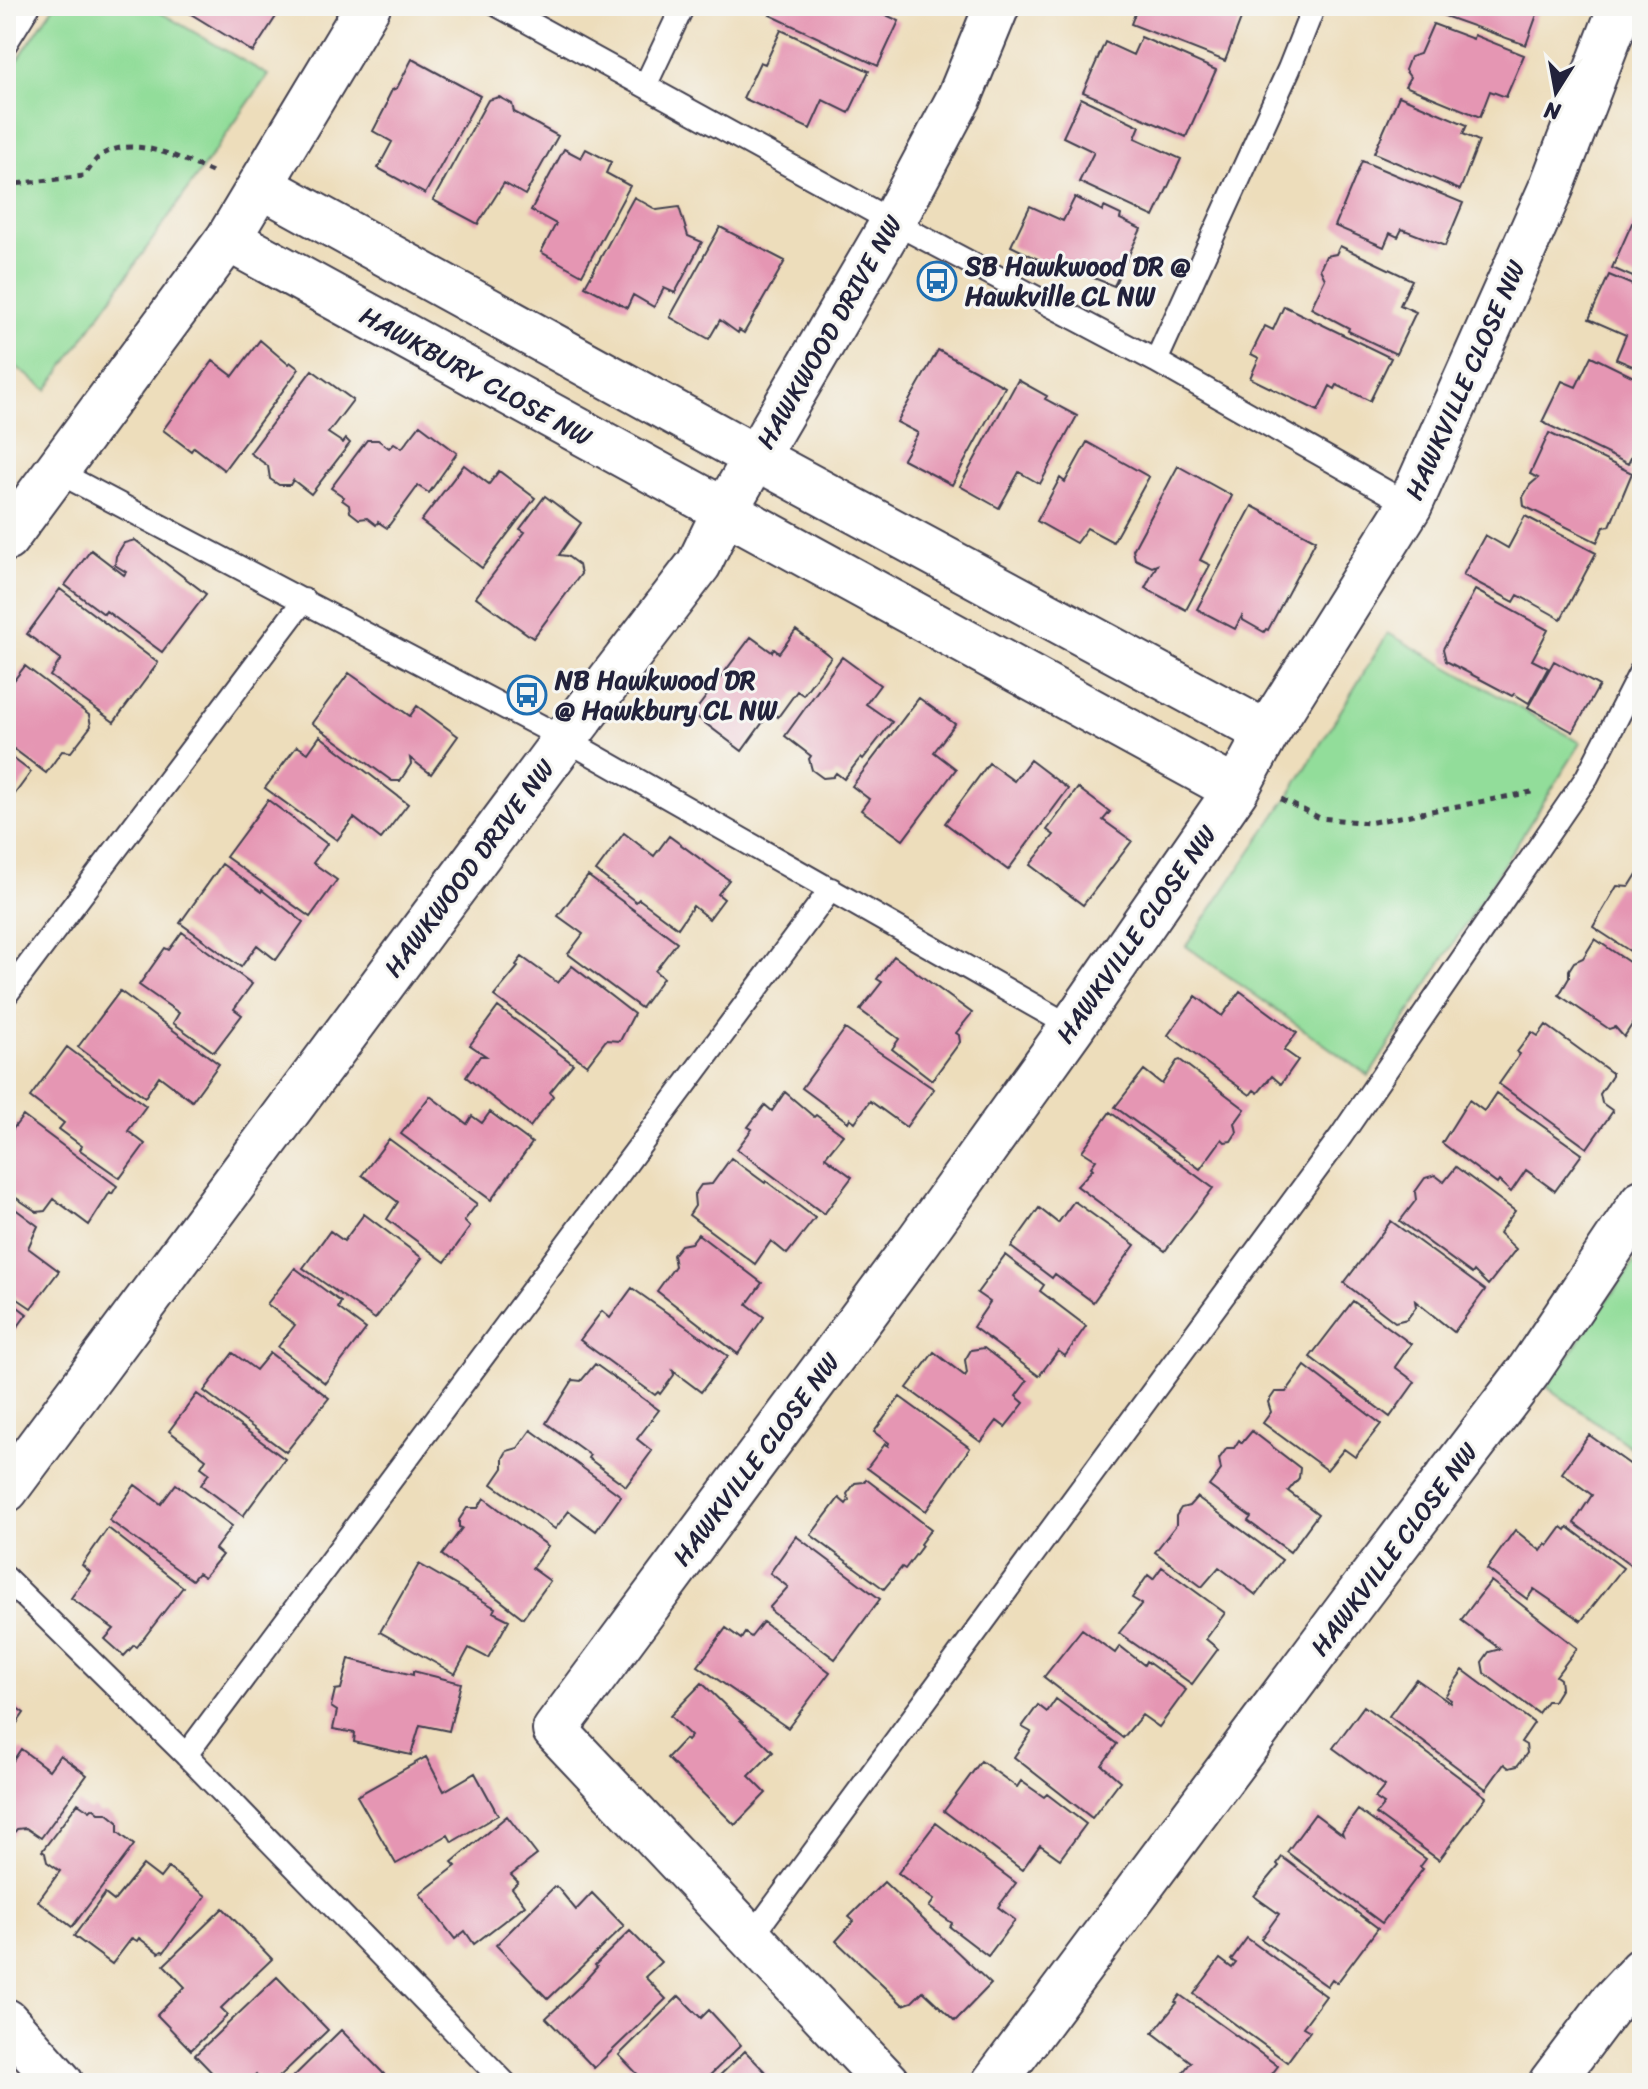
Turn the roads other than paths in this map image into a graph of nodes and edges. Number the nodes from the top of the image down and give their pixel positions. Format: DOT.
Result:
graph roads {
  1 [pos="29,6"];
  2 [pos="368,6"];
  3 [pos="499,6"];
  4 [pos="683,6"];
  5 [pos="997,6"];
  6 [pos="1314,6"];
  7 [pos="1621,6"];
  8 [pos="6,43"];
  9 [pos="646,84"];
  10 [pos="242,181"];
  11 [pos="893,222"];
  12 [pos="228,239"];
  13 [pos="1156,361"];
  14 [pos="757,458"];
  15 [pos="56,471"];
  16 [pos="1410,505"];
  17 [pos="724,512"];
  18 [pos="6,539"];
  19 [pos="304,600"];
  20 [pos="1642,669"];
  21 [pos="1267,733"];
  22 [pos="565,739"];
  23 [pos="1236,790"];
  24 [pos="831,889"];
  25 [pos="6,995"];
  26 [pos="1072,1027"];
  27 [pos="1642,1202"];
  28 [pos="6,1490"];
  29 [pos="6,1578"];
  30 [pos="186,1755"];
  31 [pos="752,1936"];
  32 [pos="1642,1970"];
  33 [pos="6,2021"];
  34 [pos="61,2083"];
  35 [pos="505,2083"];
  36 [pos="888,2083"];
  37 [pos="994,2083"];
  38 [pos="1551,2083"];
  1 -- 8 [label="lane"];
  2 -- 10 [label="street"];
  3 -- 9 [label="lane"];
  4 -- 9 [label="lane"];
  5 -- 11 [label="street, HAWKWOOD DRIVE NW"];
  6 -- 13 [label="lane"];
  7 -- 16 [label="street, HAWKVILLE CLOSE NW"];
  9 -- 11 [label="lane"];
  10 -- 12 [label="street"];
  10 -- 14 [label="street"];
  11 -- 13 [label="lane"];
  11 -- 14 [label="street, HAWKWOOD DRIVE NW"];
  12 -- 15 [label="street"];
  12 -- 17 [label="street, HAWKBURY CLOSE NW"];
  13 -- 16 [label="lane"];
  14 -- 17 [label="street, HAWKWOOD DRIVE NW"];
  14 -- 21 [label="street"];
  15 -- 18 [label="street"];
  15 -- 19 [label="lane"];
  16 -- 21 [label="street, HAWKVILLE CLOSE NW"];
  17 -- 22 [label="street, HAWKWOOD DRIVE NW"];
  17 -- 23 [label="street"];
  19 -- 22 [label="lane"];
  19 -- 25 [label="lane"];
  20 -- 31 [label="lane"];
  21 -- 23 [label="street, HAWKVILLE CLOSE NW"];
  22 -- 24 [label="lane"];
  22 -- 28 [label="street, HAWKWOOD DRIVE NW"];
  23 -- 26 [label="street, HAWKVILLE CLOSE NW"];
  24 -- 26 [label="lane"];
  24 -- 30 [label="lane"];
  26 -- 31 [label="street, HAWKVILLE CLOSE NW"];
  27 -- 37 [label="street, HAWKVILLE CLOSE NW"];
  29 -- 30 [label="lane"];
  30 -- 35 [label="lane"];
  31 -- 36 [label="street, HAWKVILLE CLOSE NW"];
  32 -- 38 [label="street"];
  33 -- 34 [label="street"];
}
